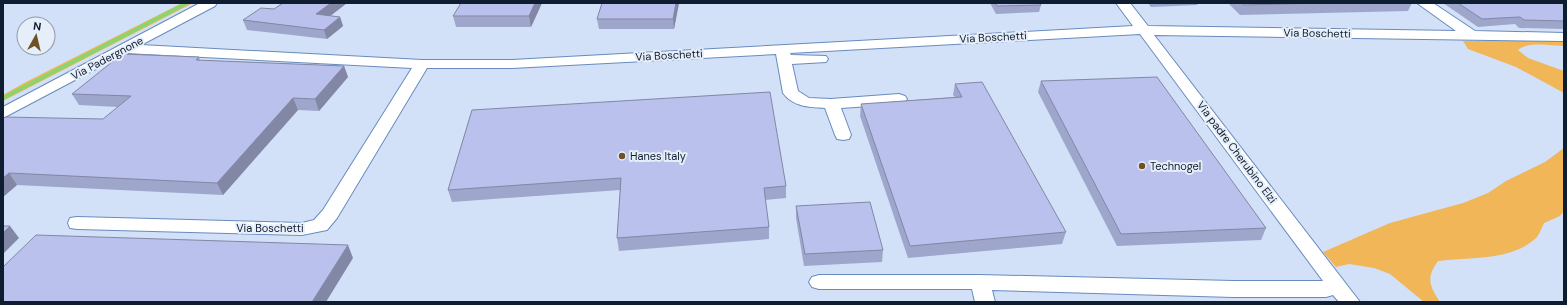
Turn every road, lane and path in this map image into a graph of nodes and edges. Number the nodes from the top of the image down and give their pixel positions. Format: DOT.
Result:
graph roads {
  1 [pos="210,3"];
  2 [pos="1123,3"];
  3 [pos="1424,3"];
  4 [pos="1143,30"];
  5 [pos="1473,36"];
  6 [pos="1564,37"];
  7 [pos="126,49"];
  8 [pos="783,55"];
  9 [pos="821,59"];
  10 [pos="422,64"];
  11 [pos="899,99"];
  12 [pos="831,104"];
  13 [pos="3,113"];
  14 [pos="843,135"];
  15 [pos="77,223"];
  16 [pos="819,282"];
  17 [pos="980,282"];
  18 [pos="1337,286"];
  19 [pos="1237,296"];
  20 [pos="985,302"];
  21 [pos="1350,302"];
  1 -- 7 [label="street, Via Padergnone"];
  2 -- 4 [label="street, Via padre Cherubino Elzi"];
  3 -- 5 [label="street"];
  4 -- 5 [label="street, Via Boschetti"];
  4 -- 8 [label="street, Via Boschetti"];
  4 -- 18 [label="street, Via padre Cherubino Elzi"];
  5 -- 6 [label="street, Via Boschetti"];
  7 -- 10 [label="street, Via Boschetti"];
  7 -- 13 [label="street, Via Padergnone"];
  8 -- 9 [label="street"];
  8 -- 10 [label="street, Via Boschetti"];
  8 -- 12 [label="street"];
  10 -- 15 [label="street, Via Boschetti"];
  11 -- 12 [label="street"];
  12 -- 14 [label="street"];
  16 -- 17 [label="street"];
  17 -- 19 [label="street"];
  17 -- 20 [label="street"];
  18 -- 19 [label="street"];
  18 -- 21 [label="street, Via padre Cherubino Elzi"];
}
